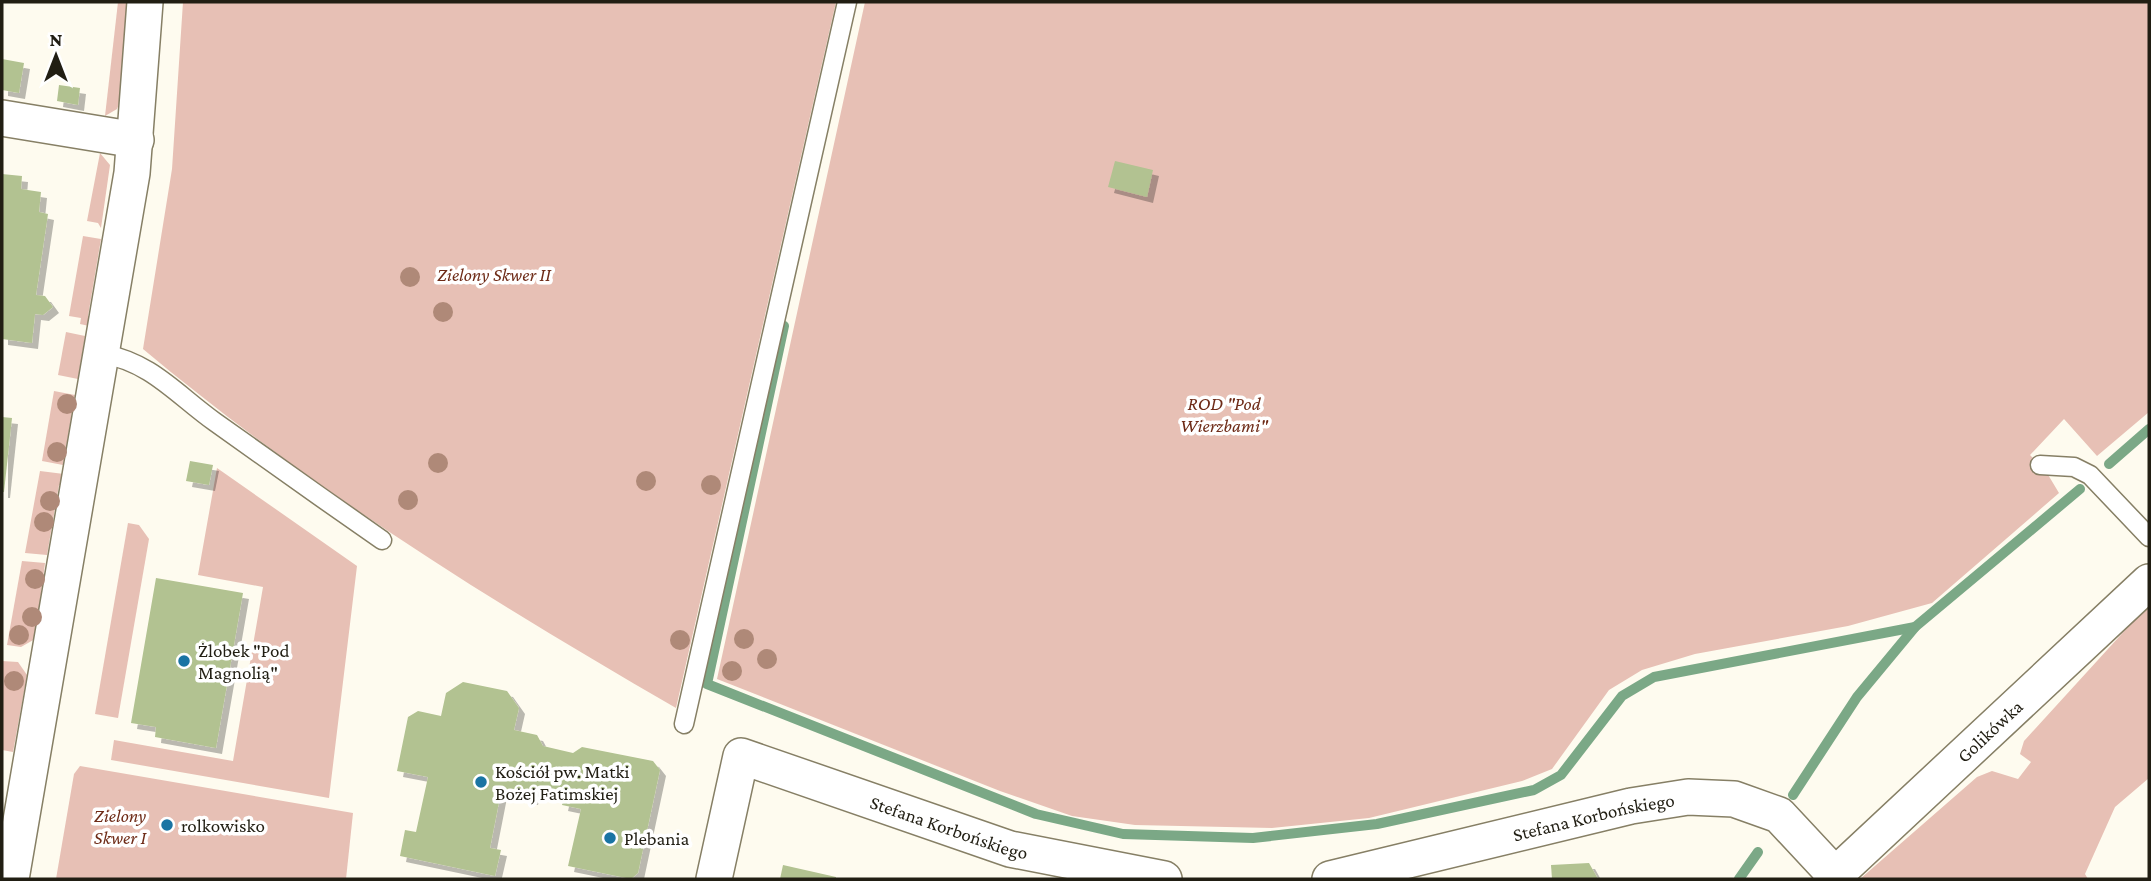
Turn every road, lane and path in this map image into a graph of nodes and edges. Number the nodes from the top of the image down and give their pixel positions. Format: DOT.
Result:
graph roads {
  1 [pos="145,2"];
  2 [pos="847,2"];
  3 [pos="2,117"];
  4 [pos="136,140"];
  5 [pos="103,354"];
  6 [pos="2040,465"];
  7 [pos="2149,537"];
  8 [pos="382,540"];
  9 [pos="2149,582"];
  10 [pos="684,724"];
  11 [pos="1833,877"];
  12 [pos="11,879"];
  13 [pos="714,879"];
  14 [pos="1164,879"];
  15 [pos="1330,879"];
  1 -- 4 [label="street"];
  2 -- 10 [label="lane"];
  3 -- 4 [label="street"];
  4 -- 5 [label="street"];
  5 -- 8 [label="lane"];
  5 -- 12 [label="street"];
  6 -- 7 [label="lane"];
  9 -- 11 [label="street, Golikówka"];
  11 -- 15 [label="street, Stefana Korbońskiego"];
  13 -- 14 [label="street, Stefana Korbońskiego"];
}
